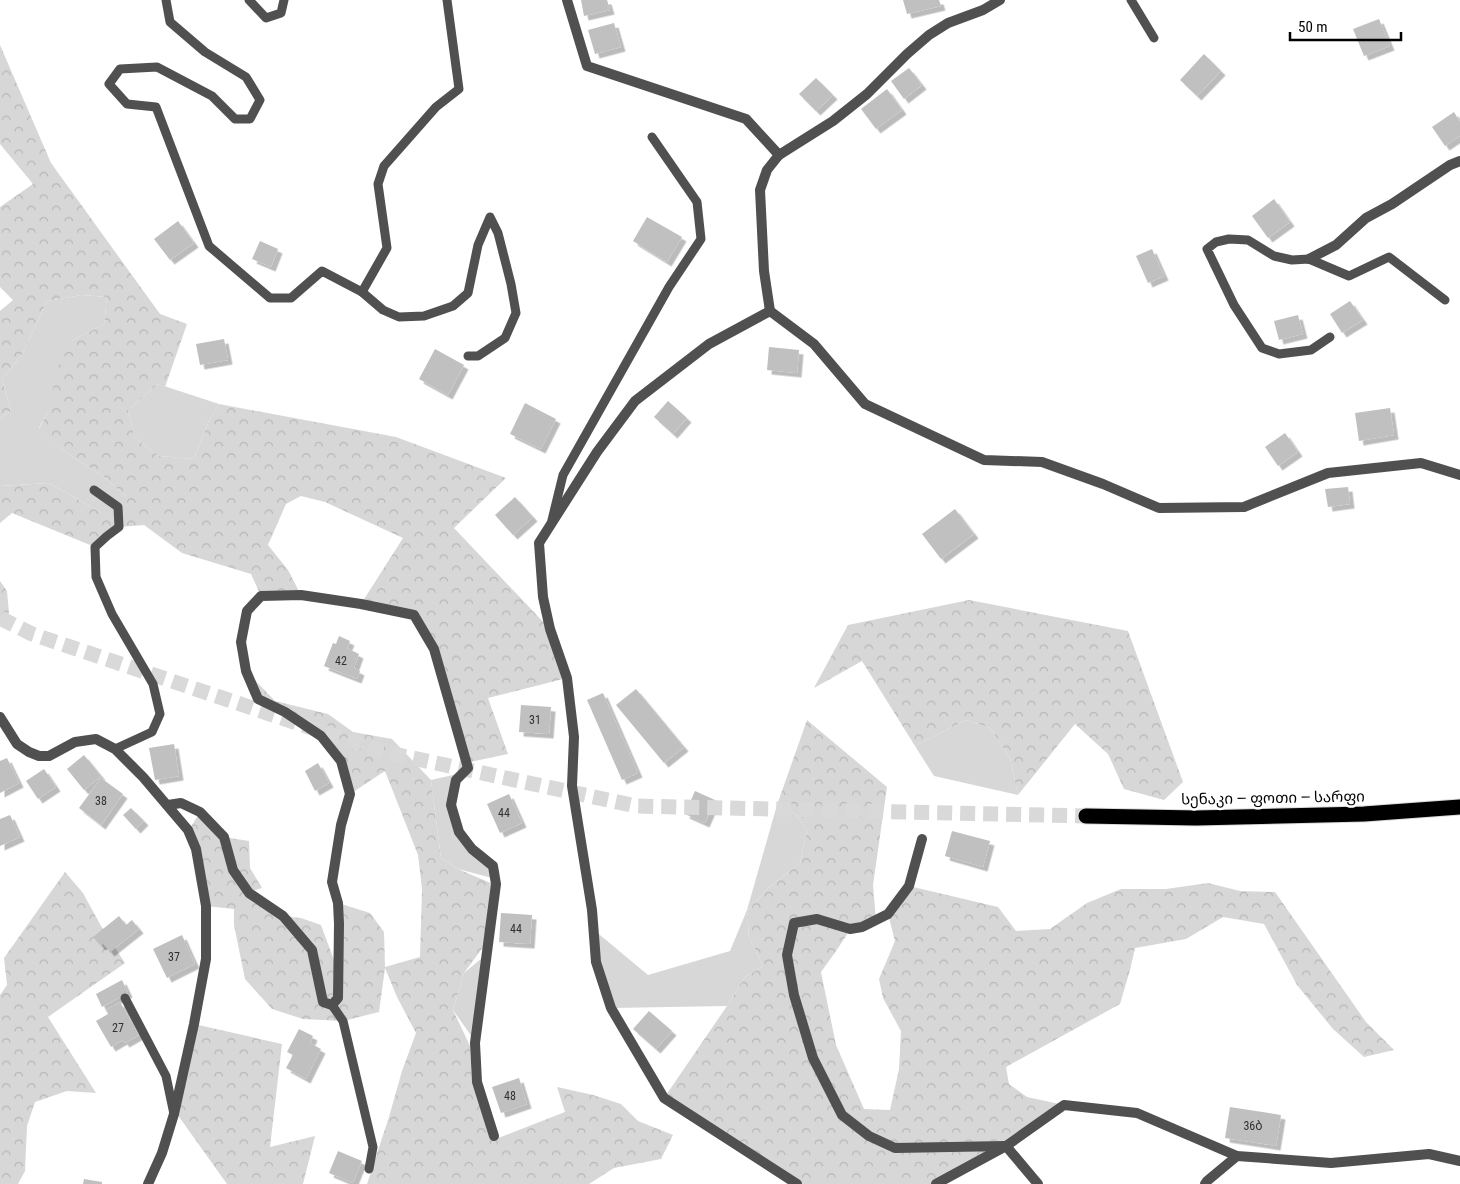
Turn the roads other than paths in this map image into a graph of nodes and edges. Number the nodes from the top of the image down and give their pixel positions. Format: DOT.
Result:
graph roads {
  1 [pos="166,0"];
  2 [pos="249,0"];
  3 [pos="284,0"];
  4 [pos="447,0"];
  5 [pos="566,0"];
  6 [pos="1000,0"];
  7 [pos="1131,0"];
  8 [pos="1154,38"];
  9 [pos="652,137"];
  10 [pos="779,155"];
  11 [pos="1460,162"];
  12 [pos="1308,259"];
  13 [pos="362,292"];
  14 [pos="1445,300"];
  15 [pos="770,311"];
  16 [pos="1330,337"];
  17 [pos="468,356"];
  18 [pos="1460,475"];
  19 [pos="94,490"];
  20 [pos="552,522"];
  21 [pos="0,717"];
  22 [pos="115,749"];
  23 [pos="168,805"];
  24 [pos="1460,807"];
  25 [pos="1086,816"];
  26 [pos="922,839"];
  27 [pos="125,998"];
  28 [pos="332,1005"];
  29 [pos="174,1114"];
  30 [pos="494,1136"];
  31 [pos="1006,1146"];
  32 [pos="1237,1156"];
  33 [pos="1460,1161"];
  34 [pos="368,1169"];
  35 [pos="148,1184"];
  36 [pos="797,1184"];
  37 [pos="936,1184"];
  38 [pos="1038,1184"];
  39 [pos="1205,1184"];
  1 -- 13 [label="lane"];
  2 -- 3 [label="lane"];
  4 -- 13 [label="lane"];
  5 -- 10 [label="street"];
  6 -- 10 [label="street"];
  7 -- 8 [label="lane"];
  9 -- 20 [label="lane"];
  10 -- 15 [label="street"];
  11 -- 12 [label="street"];
  12 -- 14 [label="lane"];
  12 -- 16 [label="lane"];
  13 -- 17 [label="lane"];
  15 -- 18 [label="street"];
  15 -- 20 [label="street"];
  19 -- 22 [label="lane"];
  20 -- 36 [label="street"];
  21 -- 22 [label="street"];
  22 -- 23 [label="street"];
  23 -- 28 [label="street"];
  23 -- 29 [label="street"];
  24 -- 25 [label="highway, სენაკი — ფოთი — სარფი"];
  26 -- 31 [label="street"];
  27 -- 29 [label="lane"];
  28 -- 30 [label="street"];
  28 -- 34 [label="lane"];
  29 -- 35 [label="street"];
  31 -- 32 [label="street"];
  31 -- 37 [label="street"];
  31 -- 38 [label="street"];
  32 -- 33 [label="street"];
  32 -- 39 [label="street"];
}
